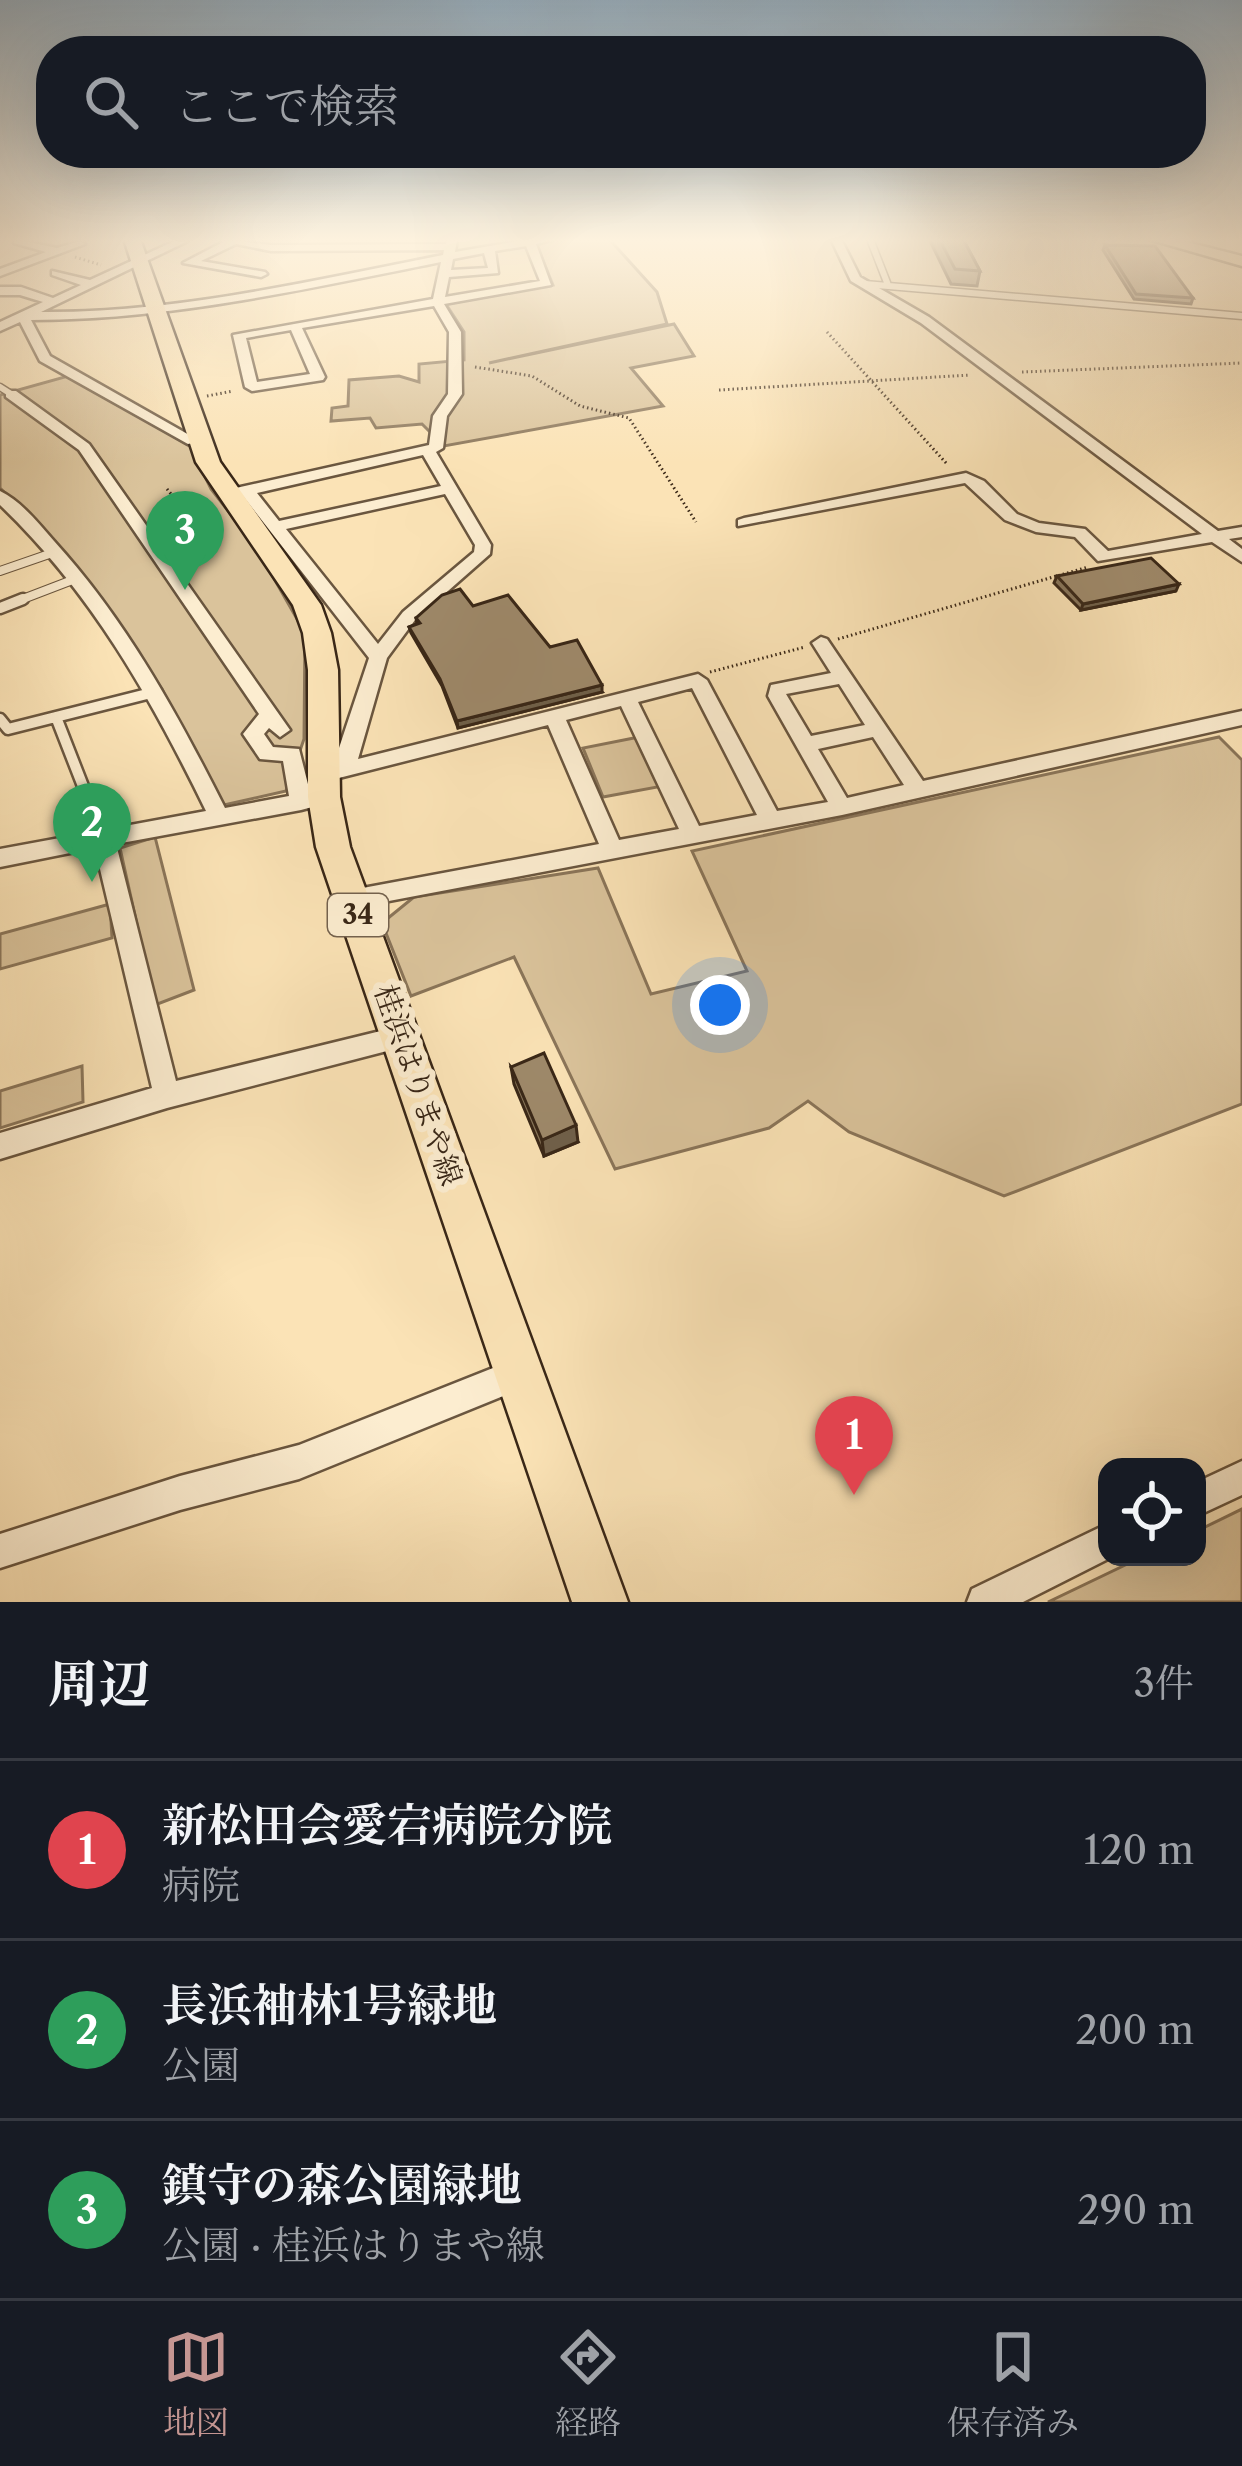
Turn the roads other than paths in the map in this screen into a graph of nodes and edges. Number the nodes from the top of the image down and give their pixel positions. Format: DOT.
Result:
graph roads {
  1 [pos="28,314"];
  2 [pos="126,314"];
  3 [pos="157,314"];
  4 [pos="245,314"];
  5 [pos="310,314"];
  6 [pos="372,314"];
  7 [pos="444,314"];
  8 [pos="915,314"];
  9 [pos="23,316"];
  10 [pos="303,325"];
  11 [pos="0,327"];
  12 [pos="239,334"];
  13 [pos="6,390"];
  14 [pos="198,440"];
  15 [pos="428,452"];
  16 [pos="448,488"];
  17 [pos="2,500"];
  18 [pos="223,500"];
  19 [pos="744,523"];
  20 [pos="274,527"];
  21 [pos="1242,532"];
  22 [pos="1216,537"];
  23 [pos="55,552"];
  24 [pos="1242,557"];
  25 [pos="0,571"];
  26 [pos="75,579"];
  27 [pos="0,608"];
  28 [pos="821,643"];
  29 [pos="377,657"];
  30 [pos="844,676"];
  31 [pos="156,692"];
  32 [pos="628,700"];
  33 [pos="554,716"];
  34 [pos="56,717"];
  35 [pos="1242,718"];
  36 [pos="0,719"];
  37 [pos="879,729"];
  38 [pos="812,743"];
  39 [pos="324,786"];
  40 [pos="919,791"];
  41 [pos="842,807"];
  42 [pos="219,817"];
  43 [pos="771,821"];
  44 [pos="693,836"];
  45 [pos="104,839"];
  46 [pos="613,851"];
  47 [pos="0,858"];
  48 [pos="352,899"];
  49 [pos="401,1036"];
  50 [pos="167,1096"];
  51 [pos="0,1146"];
  52 [pos="518,1374"];
  53 [pos="1242,1478"];
  54 [pos="1206,1495"];
  55 [pos="1098,1546"];
  56 [pos="0,1551"];
  57 [pos="600,1602"];
  58 [pos="985,1602"];
  1 -- 9 [label="street"];
  2 -- 9 [label="street"];
  3 -- 14 [label="main road, 桂浜はりまや線 / 34"];
  4 -- 12 [label="street"];
  5 -- 10 [label="street"];
  6 -- 10 [label="street"];
  7 -- 15 [label="street"];
  8 -- 22 [label="street"];
  9 -- 11 [label="street"];
  9 -- 14 [label="street"];
  10 -- 12 [label="street"];
  10 -- 12 [label="street"];
  13 -- 39 [label="street"];
  14 -- 18 [label="main road, 桂浜はりまや線 / 34"];
  15 -- 16 [label="street"];
  15 -- 18 [label="street"];
  16 -- 20 [label="street"];
  16 -- 29 [label="street"];
  17 -- 23 [label="street"];
  18 -- 20 [label="street"];
  18 -- 39 [label="main road, 桂浜はりまや線 / 34"];
  19 -- 22 [label="street"];
  20 -- 29 [label="street"];
  21 -- 22 [label="street"];
  22 -- 24 [label="street"];
  23 -- 25 [label="lane"];
  23 -- 26 [label="street"];
  26 -- 27 [label="lane"];
  26 -- 31 [label="street"];
  28 -- 30 [label="street"];
  29 -- 39 [label="street"];
  30 -- 37 [label="street"];
  30 -- 41 [label="street"];
  31 -- 34 [label="lane"];
  31 -- 42 [label="street"];
  32 -- 33 [label="street"];
  32 -- 43 [label="street"];
  32 -- 44 [label="street"];
  33 -- 39 [label="street"];
  33 -- 46 [label="street"];
  34 -- 36 [label="lane"];
  34 -- 45 [label="lane"];
  35 -- 40 [label="street"];
  37 -- 38 [label="street"];
  37 -- 40 [label="street"];
  39 -- 42 [label="street"];
  39 -- 48 [label="main road, 桂浜はりまや線 / 34"];
  40 -- 41 [label="street"];
  41 -- 43 [label="street"];
  42 -- 45 [label="street"];
  43 -- 44 [label="street"];
  44 -- 46 [label="street"];
  45 -- 47 [label="street"];
  45 -- 50 [label="street"];
  46 -- 48 [label="street"];
  48 -- 49 [label="main road, 桂浜はりまや線 / 34"];
  49 -- 50 [label="street"];
  49 -- 52 [label="main road, 桂浜はりまや線 / 34"];
  50 -- 51 [label="street"];
  52 -- 56 [label="street"];
  52 -- 57 [label="main road, 桂浜はりまや線 / 34"];
  53 -- 54 [label="street"];
  55 -- 58 [label="street"];
}
